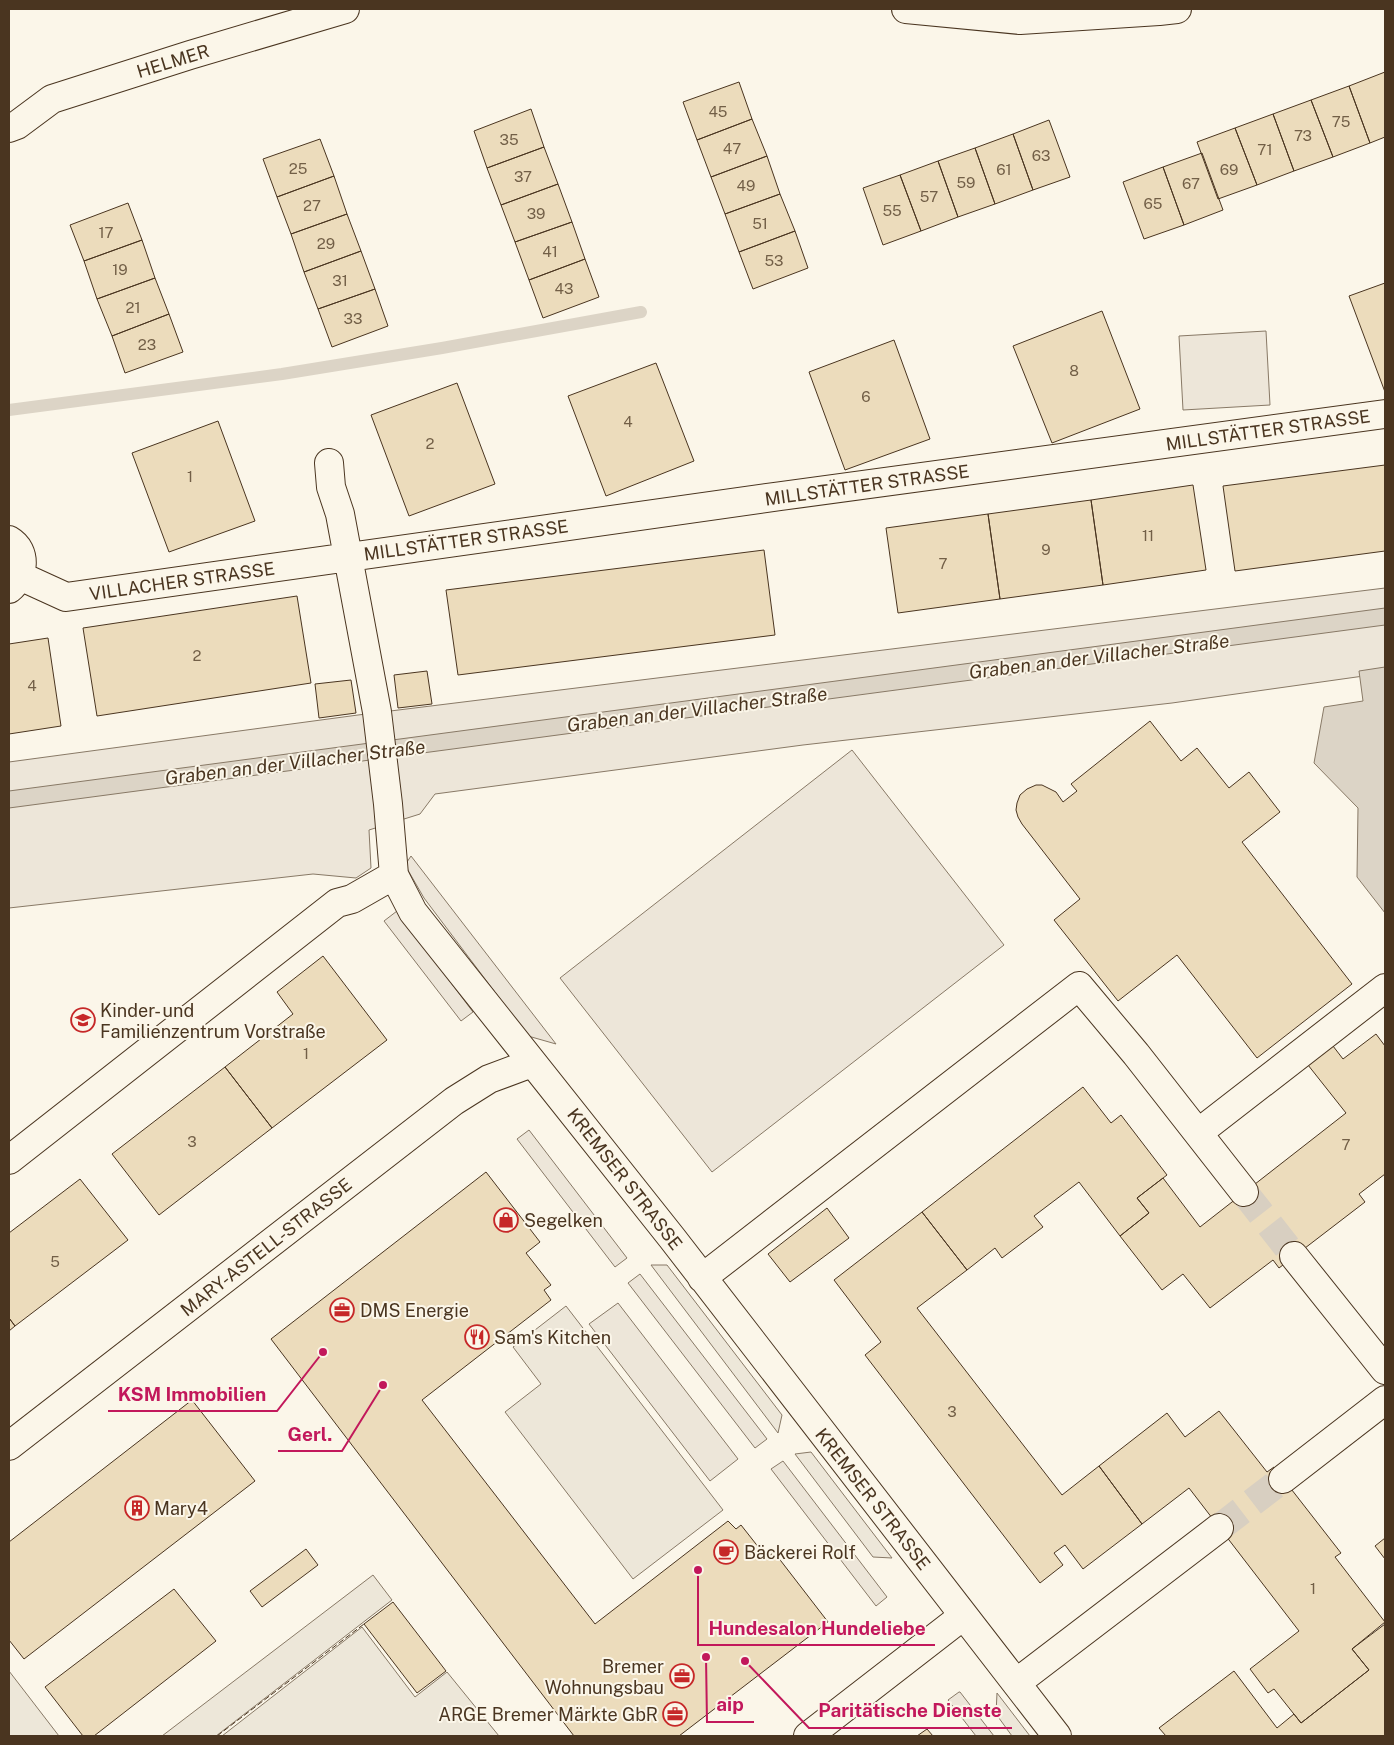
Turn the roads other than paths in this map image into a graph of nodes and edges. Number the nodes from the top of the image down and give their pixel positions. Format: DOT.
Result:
graph roads {
  1 [pos="345,9"];
  2 [pos="906,9"];
  3 [pos="1178,9"];
  4 [pos="9,128"];
  5 [pos="1385,414"];
  6 [pos="329,463"];
  7 [pos="9,540"];
  8 [pos="348,557"];
  9 [pos="14,582"];
  10 [pos="394,875"];
  11 [pos="1385,988"];
  12 [pos="532,1063"];
  13 [pos="1198,1133"];
  14 [pos="9,1160"];
  15 [pos="1244,1192"];
  16 [pos="1294,1256"];
  17 [pos="702,1278"];
  18 [pos="1385,1370"];
  19 [pos="1385,1400"];
  20 [pos="9,1446"];
  21 [pos="1284,1479"];
  22 [pos="1220,1528"];
  23 [pos="963,1616"];
  24 [pos="1016,1683"];
  25 [pos="808,1736"];
  26 [pos="1057,1736"];
  1 -- 4 [label="street, HELMER"];
  2 -- 3 [label="street"];
  5 -- 8 [label="street, MILLSTÄTTER STRASSE"];
  6 -- 8 [label="street, KREMSER STRASSE"];
  7 -- 9 [label="street, VILLACHER STRASSE"];
  8 -- 9 [label="street, VILLACHER STRASSE"];
  8 -- 10 [label="street, KREMSER STRASSE"];
  10 -- 12 [label="street, KREMSER STRASSE"];
  10 -- 14 [label="street"];
  11 -- 13 [label="street"];
  12 -- 17 [label="street, KREMSER STRASSE"];
  12 -- 20 [label="street, MARY-ASTELL-STRASSE"];
  13 -- 15 [label="street"];
  13 -- 17 [label="street"];
  16 -- 18 [label="street"];
  17 -- 23 [label="street, KREMSER STRASSE"];
  19 -- 21 [label="street"];
  22 -- 24 [label="street"];
  23 -- 24 [label="street, KREMSER STRASSE"];
  23 -- 25 [label="street"];
  24 -- 26 [label="street, KREMSER STRASSE"];
}
